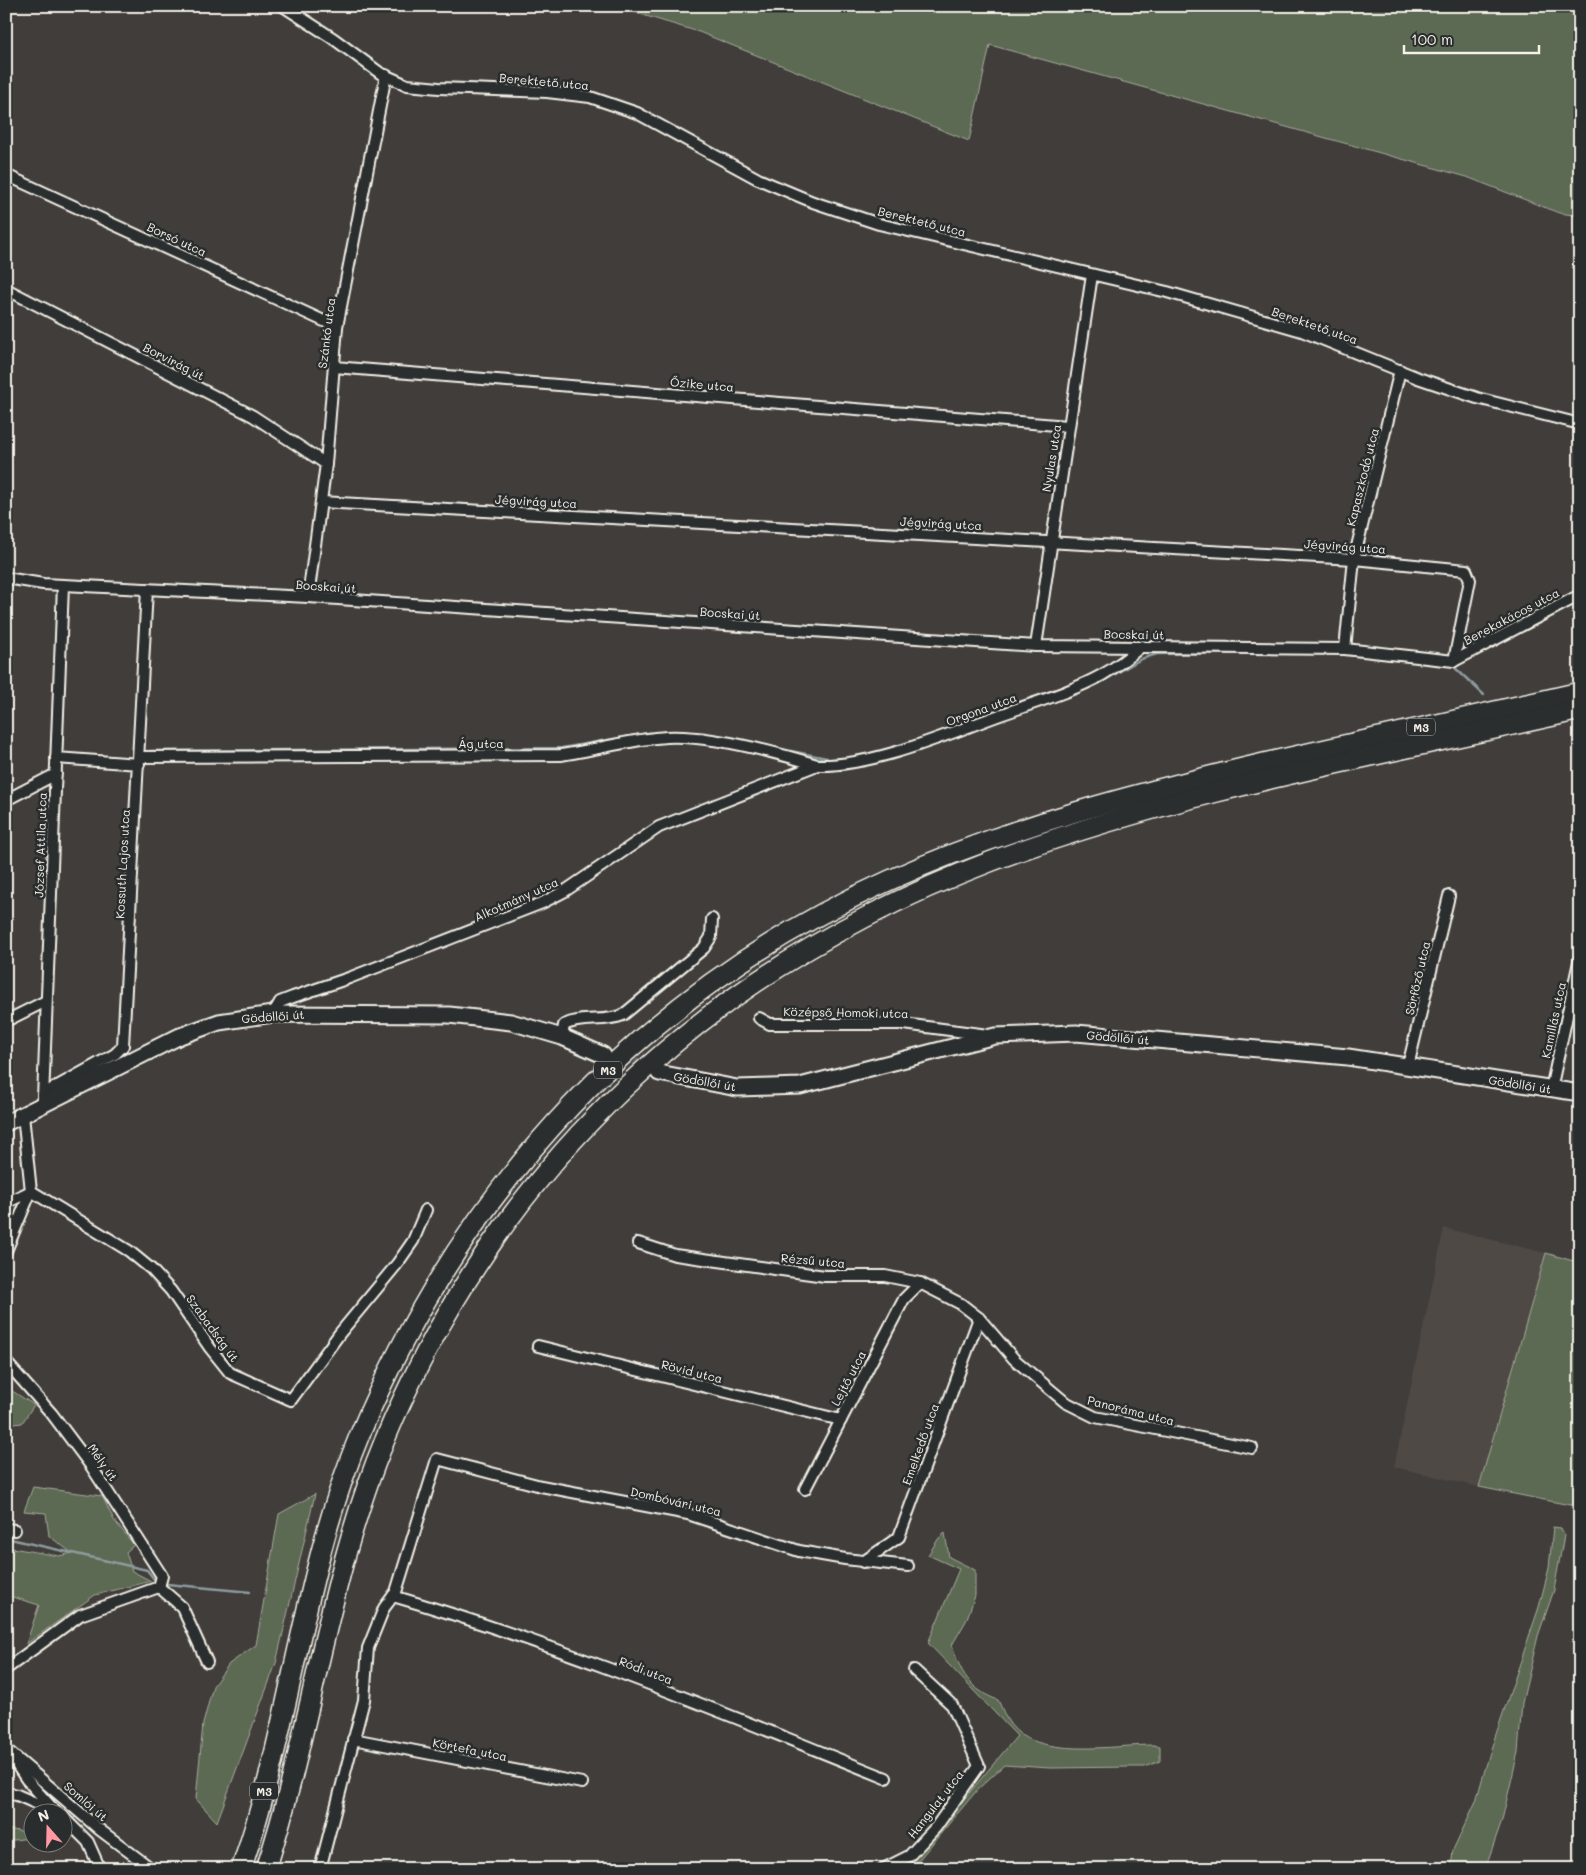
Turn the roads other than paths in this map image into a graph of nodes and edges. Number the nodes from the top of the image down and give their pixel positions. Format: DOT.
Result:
graph roads {
  1 [pos="283,6"];
  2 [pos="386,75"];
  3 [pos="6,175"];
  4 [pos="1092,275"];
  5 [pos="6,289"];
  6 [pos="338,327"];
  7 [pos="334,367"];
  8 [pos="1400,370"];
  9 [pos="1580,424"];
  10 [pos="1068,426"];
  11 [pos="326,464"];
  12 [pos="321,502"];
  13 [pos="1051,542"];
  14 [pos="1354,559"];
  15 [pos="6,578"];
  16 [pos="63,586"];
  17 [pos="148,589"];
  18 [pos="1580,595"];
  19 [pos="308,597"];
  20 [pos="1036,646"];
  21 [pos="1142,646"];
  22 [pos="1345,649"];
  23 [pos="1454,661"];
  24 [pos="1580,692"];
  25 [pos="1580,710"];
  26 [pos="1580,720"];
  27 [pos="1492,730"];
  28 [pos="56,758"];
  29 [pos="140,760"];
  30 [pos="817,764"];
  31 [pos="56,774"];
  32 [pos="6,800"];
  33 [pos="1449,896"];
  34 [pos="712,919"];
  35 [pos="1580,957"];
  36 [pos="46,1001"];
  37 [pos="273,1014"];
  38 [pos="759,1018"];
  39 [pos="6,1021"];
  40 [pos="995,1036"];
  41 [pos="562,1037"];
  42 [pos="603,1055"];
  43 [pos="1408,1066"];
  44 [pos="660,1073"];
  45 [pos="1551,1089"];
  46 [pos="1580,1093"];
  47 [pos="42,1100"];
  48 [pos="23,1115"];
  49 [pos="6,1124"];
  50 [pos="31,1191"];
  51 [pos="6,1203"];
  52 [pos="426,1210"];
  53 [pos="638,1243"];
  54 [pos="6,1251"];
  55 [pos="920,1283"];
  56 [pos="979,1318"];
  57 [pos="538,1346"];
  58 [pos="6,1362"];
  59 [pos="840,1420"];
  60 [pos="1252,1448"];
  61 [pos="804,1489"];
  62 [pos="862,1562"];
  63 [pos="908,1566"];
  64 [pos="159,1587"];
  65 [pos="393,1596"];
  66 [pos="207,1662"];
  67 [pos="6,1669"];
  68 [pos="914,1670"];
  69 [pos="352,1739"];
  70 [pos="6,1749"];
  71 [pos="886,1778"];
  72 [pos="582,1784"];
  73 [pos="6,1793"];
  74 [pos="31,1802"];
  75 [pos="48,1802"];
  76 [pos="72,1826"];
  77 [pos="100,1868"];
  78 [pos="152,1869"];
  79 [pos="242,1869"];
  80 [pos="266,1869"];
  81 [pos="320,1869"];
  82 [pos="883,1869"];
  1 -- 2 [label="street, Berektető utca"];
  2 -- 4 [label="street, Berektető utca"];
  2 -- 6 [label="street, Szánkó utca"];
  3 -- 6 [label="street, Borsó utca"];
  4 -- 8 [label="street, Berektető utca"];
  4 -- 10 [label="street, Nyulas utca"];
  5 -- 11 [label="street, Borvirág út"];
  6 -- 7 [label="street, Szánkó utca"];
  7 -- 10 [label="street, Őzike utca"];
  7 -- 11 [label="street, Szánkó utca"];
  8 -- 9 [label="street, Berektető utca"];
  8 -- 14 [label="street, Kapaszkodó utca"];
  10 -- 13 [label="street, Nyulas utca"];
  11 -- 12 [label="street, Szánkó utca"];
  12 -- 13 [label="street, Jégvirág utca"];
  12 -- 19 [label="street, Szánkó utca"];
  13 -- 14 [label="street, Jégvirág utca"];
  13 -- 20 [label="street, Nyulas utca"];
  14 -- 22 [label="street, Kapaszkodó utca"];
  14 -- 23 [label="street, Jégvirág utca"];
  15 -- 16 [label="street, Bocskai út"];
  16 -- 17 [label="street, Bocskai út"];
  16 -- 28 [label="street, József Attila utca"];
  17 -- 19 [label="street, Bocskai út"];
  17 -- 29 [label="street, Kossuth Lajos utca"];
  18 -- 23 [label="street, Berekakácos utca"];
  19 -- 20 [label="street, Bocskai út"];
  20 -- 21 [label="street, Bocskai út"];
  21 -- 22 [label="street, Bocskai út"];
  21 -- 30 [label="street, Orgona utca"];
  22 -- 23 [label="street, Bocskai út"];
  24 -- 79 [label="highway, M3"];
  25 -- 27 [label="highway, M3"];
  26 -- 27 [label="highway"];
  27 -- 80 [label="highway, M3"];
  28 -- 29 [label="street, Ág utca"];
  28 -- 31 [label="street, József Attila utca"];
  29 -- 30 [label="street, Ág utca"];
  29 -- 47 [label="street, Kossuth Lajos utca"];
  30 -- 37 [label="street, Alkotmány utca"];
  31 -- 32 [label="street"];
  31 -- 36 [label="street, József Attila utca"];
  33 -- 43 [label="street, Sörfőző utca"];
  34 -- 41 [label="street"];
  35 -- 45 [label="street, Kamillás utca"];
  36 -- 39 [label="street"];
  36 -- 47 [label="street, József Attila utca"];
  37 -- 41 [label="main road, Gödöllői út"];
  37 -- 47 [label="main road, Gödöllői út"];
  38 -- 40 [label="street, Középső Homoki utca"];
  40 -- 43 [label="main road, Gödöllői út"];
  40 -- 44 [label="main road, Gödöllői út"];
  41 -- 42 [label="main road, Gödöllői út"];
  43 -- 45 [label="main road, Gödöllői út"];
  45 -- 46 [label="main road, Gödöllői út"];
  47 -- 48 [label="main road, Gödöllői út"];
  48 -- 49 [label="main road, Gödöllői út"];
  48 -- 50 [label="street"];
  50 -- 51 [label="street"];
  50 -- 52 [label="street, Szabadság út"];
  50 -- 54 [label="street"];
  53 -- 55 [label="street, Rézsű utca"];
  55 -- 56 [label="street, Rézsű utca"];
  55 -- 59 [label="street, Lejtő utca"];
  56 -- 60 [label="street, Panoráma utca"];
  56 -- 62 [label="street, Emelkedő utca"];
  57 -- 59 [label="street, Rövid utca"];
  58 -- 64 [label="street, Mély út"];
  59 -- 61 [label="street, Lejtő utca"];
  62 -- 63 [label="street, Dombóvári utca"];
  62 -- 65 [label="street, Dombóvári utca"];
  64 -- 66 [label="street"];
  64 -- 67 [label="street"];
  65 -- 69 [label="street"];
  65 -- 71 [label="street, Ródi utca"];
  68 -- 82 [label="street, Hangulat utca"];
  69 -- 72 [label="street, Körtefa utca"];
  69 -- 81 [label="street"];
  70 -- 75 [label="street, Somlói út"];
  70 -- 78 [label="street, Somlói út"];
  73 -- 74 [label="street, Somlói út"];
  76 -- 77 [label="street"];
}
